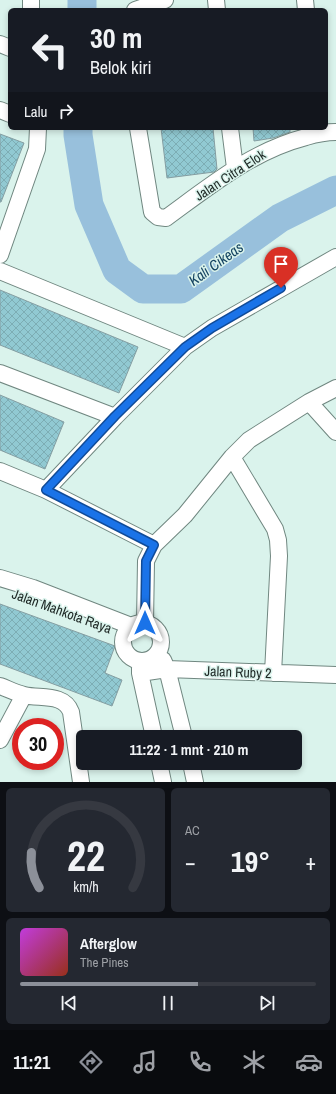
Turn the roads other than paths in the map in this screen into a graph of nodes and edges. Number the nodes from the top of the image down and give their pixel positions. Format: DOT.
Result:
graph roads {
  1 [pos="165,0"];
  2 [pos="141,8"];
  3 [pos="38,130"];
  4 [pos="138,130"];
  5 [pos="230,130"];
  6 [pos="329,131"];
  7 [pos="235,168"];
  8 [pos="0,255"];
  9 [pos="336,256"];
  10 [pos="0,271"];
  11 [pos="185,347"];
  12 [pos="0,374"];
  13 [pos="336,388"];
  14 [pos="309,402"];
  15 [pos="115,416"];
  16 [pos="336,432"];
  17 [pos="232,457"];
  18 [pos="0,471"];
  19 [pos="46,490"];
  20 [pos="154,545"];
  21 [pos="0,578"];
  22 [pos="0,589"];
  23 [pos="134,628"];
  24 [pos="157,652"];
  25 [pos="140,666"];
  26 [pos="167,669"];
  27 [pos="274,673"];
  28 [pos="336,676"];
  29 [pos="0,686"];
  30 [pos="24,695"];
  31 [pos="153,730"];
  32 [pos="182,730"];
  33 [pos="0,740"];
  34 [pos="160,770"];
  35 [pos="192,770"];
  36 [pos="81,782"];
  37 [pos="163,782"];
  38 [pos="195,782"];
  1 -- 2 [label="street"];
  3 -- 8 [label="street"];
  4 -- 7 [label="street, Jalan Citra Elok"];
  5 -- 7 [label="street"];
  6 -- 7 [label="street, Jalan Citra Elok"];
  9 -- 11 [label="street"];
  10 -- 11 [label="street"];
  11 -- 15 [label="street"];
  12 -- 15 [label="street"];
  13 -- 14 [label="street"];
  14 -- 16 [label="street"];
  14 -- 17 [label="street"];
  15 -- 19 [label="street"];
  17 -- 20 [label="street"];
  17 -- 27 [label="street"];
  18 -- 19 [label="street"];
  19 -- 20 [label="street"];
  20 -- 23 [label="street"];
  21 -- 23 [label="street, Jalan Mahkota Raya"];
  22 -- 23 [label="street, Jalan Mahkota Raya"];
  23 -- 24 [label="street"];
  23 -- 25 [label="street"];
  24 -- 25 [label="street"];
  24 -- 26 [label="street"];
  25 -- 26 [label="street, Jalan Ruby 2"];
  25 -- 31 [label="street"];
  26 -- 27 [label="street, Jalan Ruby 2"];
  26 -- 32 [label="street"];
  27 -- 28 [label="street, Jalan Ruby 2"];
  29 -- 30 [label="street"];
  30 -- 33 [label="street"];
  30 -- 36 [label="street"];
  34 -- 37 [label="street"];
  35 -- 38 [label="street"];
}
